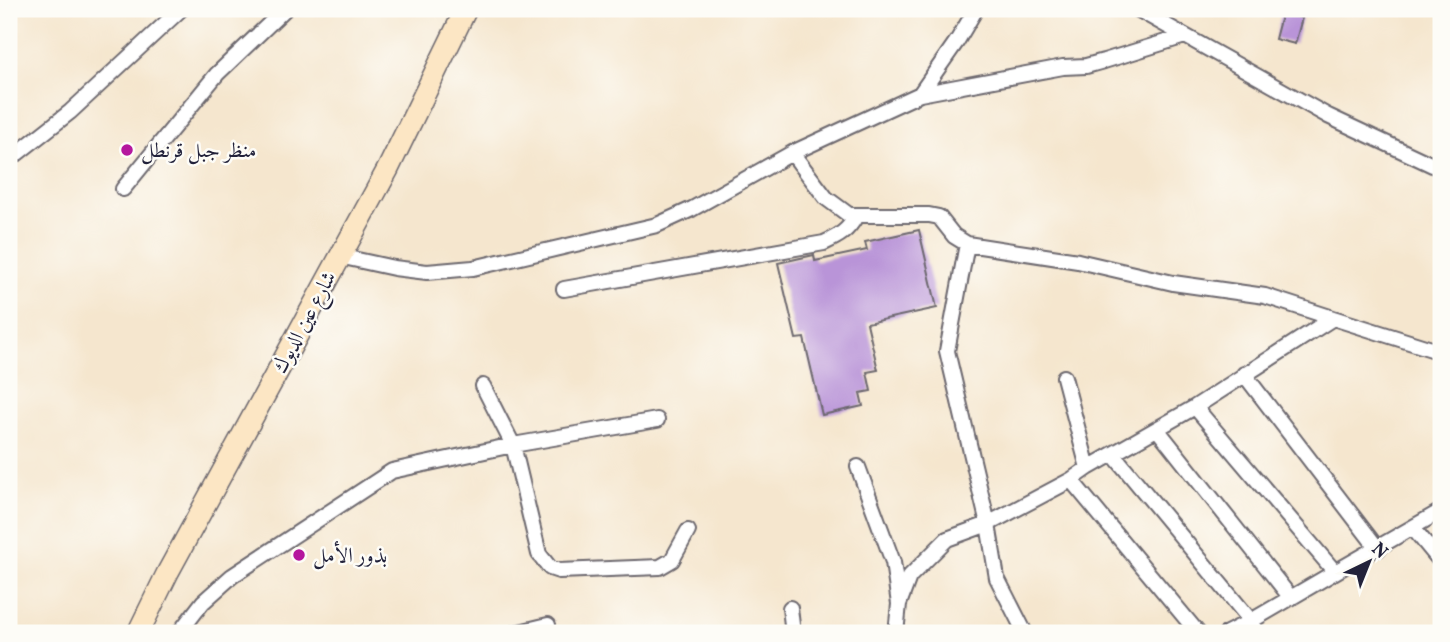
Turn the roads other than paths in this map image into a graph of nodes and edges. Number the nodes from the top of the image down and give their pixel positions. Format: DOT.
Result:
graph roads {
  1 [pos="181,9"];
  2 [pos="285,9"];
  3 [pos="466,9"];
  4 [pos="975,9"];
  5 [pos="1137,9"];
  6 [pos="1185,36"];
  7 [pos="920,94"];
  8 [pos="792,153"];
  9 [pos="9,160"];
  10 [pos="1441,169"];
  11 [pos="123,189"];
  12 [pos="856,216"];
  13 [pos="967,244"];
  14 [pos="339,256"];
  15 [pos="564,289"];
  16 [pos="1333,318"];
  17 [pos="1441,352"];
  18 [pos="1244,374"];
  19 [pos="1064,377"];
  20 [pos="483,386"];
  21 [pos="1195,407"];
  22 [pos="657,420"];
  23 [pos="1157,429"];
  24 [pos="513,444"];
  25 [pos="1113,454"];
  26 [pos="858,467"];
  27 [pos="1088,468"];
  28 [pos="1071,480"];
  29 [pos="1441,511"];
  30 [pos="988,524"];
  31 [pos="1413,528"];
  32 [pos="688,531"];
  33 [pos="1378,549"];
  34 [pos="1441,562"];
  35 [pos="1335,572"];
  36 [pos="1291,598"];
  37 [pos="899,604"];
  38 [pos="790,608"];
  39 [pos="548,625"];
  40 [pos="1254,627"];
  41 [pos="138,633"];
  42 [pos="179,633"];
  43 [pos="515,633"];
  44 [pos="791,633"];
  45 [pos="895,633"];
  46 [pos="1025,633"];
  47 [pos="1198,633"];
  48 [pos="1227,633"];
  1 -- 9 [label="street"];
  2 -- 11 [label="street"];
  3 -- 14 [label="main road, شارع عين الديوك"];
  4 -- 7 [label="street"];
  5 -- 6 [label="street"];
  6 -- 7 [label="street"];
  6 -- 10 [label="street"];
  7 -- 8 [label="street"];
  8 -- 12 [label="street"];
  8 -- 14 [label="street"];
  12 -- 13 [label="street"];
  12 -- 15 [label="street"];
  13 -- 16 [label="street"];
  13 -- 30 [label="street"];
  14 -- 41 [label="main road, شارع عين الديوك"];
  16 -- 17 [label="street"];
  16 -- 18 [label="street"];
  18 -- 21 [label="street"];
  18 -- 33 [label="street"];
  19 -- 27 [label="street"];
  20 -- 24 [label="street"];
  21 -- 23 [label="street"];
  21 -- 35 [label="street"];
  22 -- 24 [label="street"];
  23 -- 25 [label="street"];
  23 -- 36 [label="street"];
  24 -- 32 [label="street"];
  24 -- 42 [label="street"];
  25 -- 27 [label="street"];
  25 -- 40 [label="street"];
  26 -- 37 [label="street"];
  27 -- 28 [label="street"];
  28 -- 30 [label="street"];
  28 -- 47 [label="street"];
  29 -- 31 [label="street"];
  30 -- 37 [label="street"];
  30 -- 46 [label="street"];
  31 -- 33 [label="street"];
  31 -- 34 [label="street"];
  33 -- 35 [label="street"];
  35 -- 36 [label="street"];
  36 -- 40 [label="street"];
  37 -- 45 [label="street"];
  38 -- 44 [label="street"];
  39 -- 43 [label="street"];
  40 -- 48 [label="street"];
}
